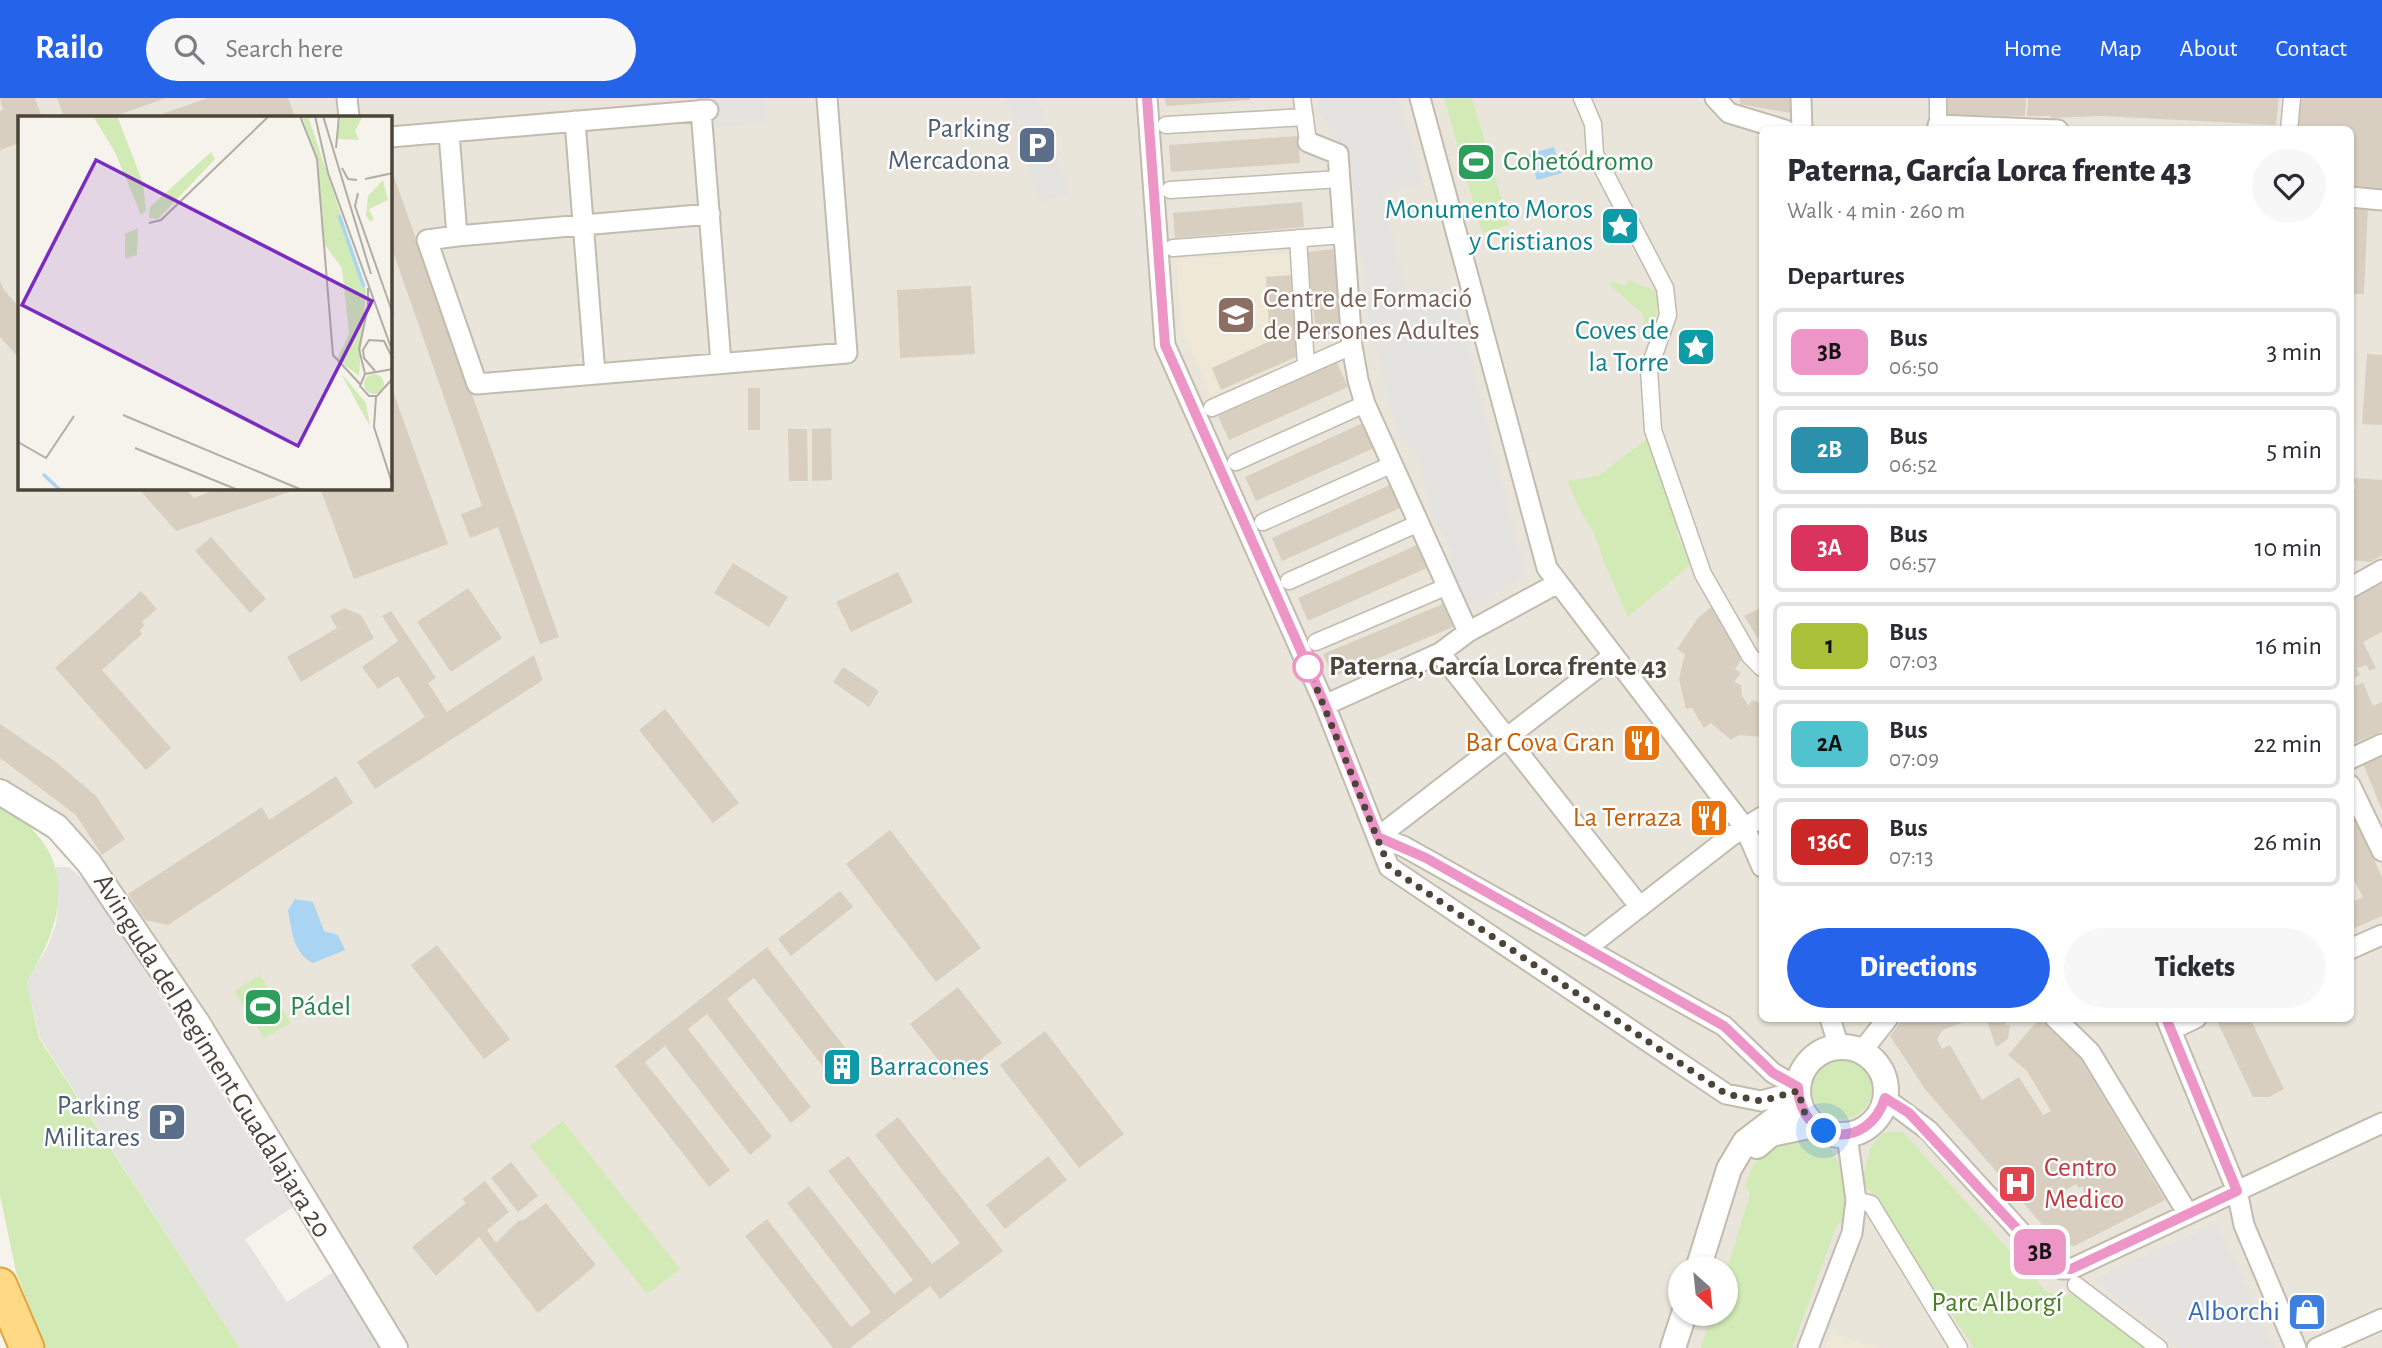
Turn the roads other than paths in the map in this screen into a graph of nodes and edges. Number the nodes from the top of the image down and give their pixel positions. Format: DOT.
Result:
graph roads {
  1 [pos="347,98"];
  2 [pos="827,98"];
  3 [pos="1147,98"];
  4 [pos="1302,98"];
  5 [pos="1420,98"];
  6 [pos="1582,98"];
  7 [pos="1715,98"];
  8 [pos="1801,98"];
  9 [pos="1938,98"];
  10 [pos="2292,98"];
  11 [pos="706,106"];
  12 [pos="349,116"];
  13 [pos="1305,117"];
  14 [pos="575,121"];
  15 [pos="1166,125"];
  16 [pos="1772,126"];
  17 [pos="1802,126"];
  18 [pos="1938,126"];
  19 [pos="2289,126"];
  20 [pos="449,133"];
  21 [pos="392,137"];
  22 [pos="1308,142"];
  23 [pos="1340,180"];
  24 [pos="1170,190"];
  25 [pos="2354,197"];
  26 [pos="2382,200"];
  27 [pos="710,214"];
  28 [pos="583,225"];
  29 [pos="1344,235"];
  30 [pos="457,236"];
  31 [pos="1298,239"];
  32 [pos="1173,248"];
  33 [pos="1352,346"];
  34 [pos="722,363"];
  35 [pos="1306,366"];
  36 [pos="595,374"];
  37 [pos="1366,404"];
  38 [pos="1212,408"];
  39 [pos="1236,463"];
  40 [pos="1393,464"];
  41 [pos="1263,522"];
  42 [pos="1419,523"];
  43 [pos="1289,581"];
  44 [pos="1558,583"];
  45 [pos="1448,586"];
  46 [pos="1468,632"];
  47 [pos="1316,642"];
  48 [pos="1440,653"];
  49 [pos="1614,656"];
  50 [pos="1759,665"];
  51 [pos="1325,705"];
  52 [pos="1507,737"];
  53 [pos="2382,744"];
  54 [pos="2354,757"];
  55 [pos="0,792"];
  56 [pos="2354,793"];
  57 [pos="1759,819"];
  58 [pos="1745,828"];
  59 [pos="1378,837"];
  60 [pos="2382,851"];
  61 [pos="1759,860"];
  62 [pos="1640,907"];
  63 [pos="2382,935"];
  64 [pos="1588,947"];
  65 [pos="2354,947"];
  66 [pos="1833,1022"];
  67 [pos="1883,1022"];
  68 [pos="2059,1022"];
  69 [pos="2168,1024"];
  70 [pos="1850,1049"];
  71 [pos="1798,1093"];
  72 [pos="1885,1098"];
  73 [pos="2382,1123"];
  74 [pos="1814,1125"];
  75 [pos="1847,1135"];
  76 [pos="2237,1191"];
  77 [pos="1856,1200"];
  78 [pos="2188,1214"];
  79 [pos="1702,1256"];
  80 [pos="1712,1256"];
  81 [pos="0,1285"];
  82 [pos="2076,1285"];
  83 [pos="2382,1319"];
  84 [pos="1680,1326"];
  85 [pos="1690,1326"];
  86 [pos="27,1348"];
  87 [pos="396,1348"];
  88 [pos="1673,1348"];
  89 [pos="1684,1348"];
  90 [pos="1808,1348"];
  91 [pos="1959,1348"];
  92 [pos="2160,1348"];
  93 [pos="2296,1348"];
  94 [pos="2317,1348"];
  1 -- 12 [label="street"];
  2 -- 34 [label="street"];
  3 -- 51 [label="street"];
  4 -- 13 [label="street"];
  5 -- 44 [label="street"];
  6 -- 50 [label="street"];
  7 -- 16 [label="street"];
  8 -- 17 [label="street"];
  9 -- 18 [label="street"];
  10 -- 19 [label="street"];
  11 -- 14 [label="street"];
  11 -- 27 [label="street"];
  13 -- 15 [label="street"];
  13 -- 22 [label="street"];
  14 -- 20 [label="street"];
  14 -- 28 [label="street"];
  20 -- 21 [label="street"];
  20 -- 30 [label="street"];
  22 -- 23 [label="street"];
  23 -- 24 [label="street"];
  23 -- 29 [label="street"];
  25 -- 26 [label="street"];
  27 -- 28 [label="street"];
  27 -- 34 [label="street"];
  28 -- 30 [label="street"];
  28 -- 36 [label="street"];
  29 -- 31 [label="street"];
  29 -- 33 [label="street"];
  30 -- 36 [label="street"];
  31 -- 32 [label="street"];
  31 -- 35 [label="street"];
  33 -- 35 [label="street"];
  33 -- 37 [label="street"];
  34 -- 36 [label="street"];
  35 -- 38 [label="street"];
  37 -- 39 [label="street"];
  37 -- 40 [label="street"];
  40 -- 41 [label="street"];
  40 -- 42 [label="street"];
  42 -- 43 [label="street"];
  42 -- 45 [label="street"];
  44 -- 46 [label="street"];
  44 -- 49 [label="street"];
  45 -- 46 [label="street"];
  45 -- 47 [label="street"];
  46 -- 48 [label="street"];
  48 -- 51 [label="street"];
  48 -- 52 [label="street"];
  49 -- 52 [label="street"];
  49 -- 58 [label="street"];
  51 -- 59 [label="street"];
  52 -- 59 [label="street"];
  52 -- 62 [label="street"];
  53 -- 54 [label="street"];
  55 -- 87 [label="street, Avinguda del Regiment Guadalajara 20"];
  56 -- 60 [label="street"];
  57 -- 58 [label="street"];
  58 -- 61 [label="street"];
  58 -- 62 [label="street"];
  59 -- 64 [label="street"];
  59 -- 71 [label="street"];
  62 -- 64 [label="street"];
  63 -- 65 [label="street"];
  64 -- 71 [label="street"];
  66 -- 70 [label="street"];
  67 -- 70 [label="street"];
  68 -- 78 [label="street"];
  69 -- 76 [label="street"];
  70 -- 71 [label="street"];
  70 -- 72 [label="street"];
  71 -- 74 [label="street"];
  71 -- 79 [label="street"];
  72 -- 75 [label="street"];
  72 -- 78 [label="street"];
  73 -- 76 [label="street"];
  74 -- 75 [label="street"];
  74 -- 80 [label="street"];
  75 -- 77 [label="street"];
  76 -- 78 [label="street"];
  76 -- 93 [label="street"];
  77 -- 90 [label="street"];
  77 -- 91 [label="street"];
  81 -- 86 [label="highway"];
  82 -- 92 [label="street"];
  83 -- 94 [label="street"];
  84 -- 88 [label="street"];
  85 -- 89 [label="street"];
}
